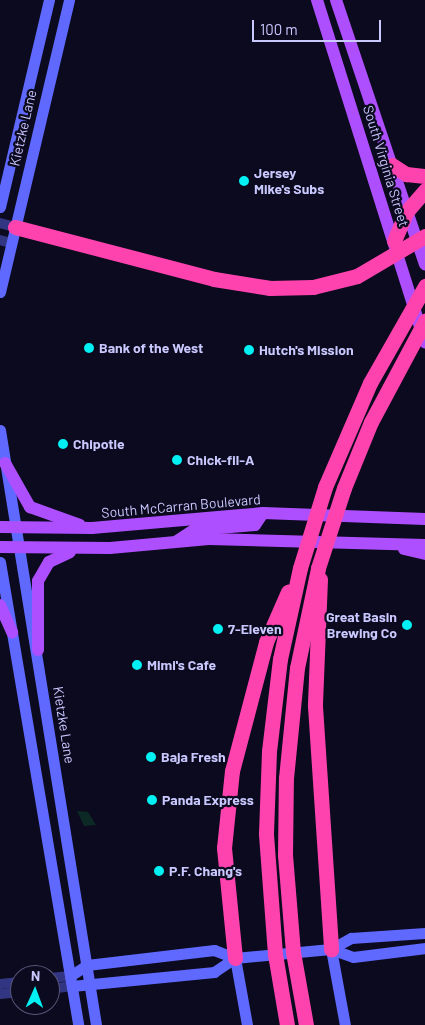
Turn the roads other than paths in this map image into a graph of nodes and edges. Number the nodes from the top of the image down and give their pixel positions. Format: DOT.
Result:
graph roads {
  1 [pos="49,0"];
  2 [pos="69,0"];
  3 [pos="317,0"];
  4 [pos="336,0"];
  5 [pos="347,33"];
  6 [pos="330,39"];
  7 [pos="392,165"];
  8 [pos="425,176"];
  9 [pos="425,190"];
  10 [pos="0,207"];
  11 [pos="407,211"];
  12 [pos="0,223"];
  13 [pos="15,227"];
  14 [pos="425,236"];
  15 [pos="394,241"];
  16 [pos="6,242"];
  17 [pos="425,264"];
  18 [pos="425,286"];
  19 [pos="0,292"];
  20 [pos="425,321"];
  21 [pos="425,342"];
  22 [pos="0,430"];
  23 [pos="5,463"];
  24 [pos="425,511"];
  25 [pos="263,514"];
  26 [pos="376,517"];
  27 [pos="425,519"];
  28 [pos="0,527"];
  29 [pos="16,528"];
  30 [pos="92,528"];
  31 [pos="177,542"];
  32 [pos="387,544"];
  33 [pos="425,545"];
  34 [pos="0,547"];
  35 [pos="20,548"];
  36 [pos="77,550"];
  37 [pos="425,554"];
  38 [pos="0,562"];
  39 [pos="300,568"];
  40 [pos="318,568"];
  41 [pos="0,604"];
  42 [pos="12,632"];
  43 [pos="38,650"];
  44 [pos="425,933"];
  45 [pos="425,948"];
  46 [pos="331,949"];
  47 [pos="235,958"];
  48 [pos="87,965"];
  49 [pos="60,979"];
  50 [pos="71,981"];
  51 [pos="90,984"];
  52 [pos="60,985"];
  53 [pos="78,1025"];
  54 [pos="96,1025"];
  55 [pos="248,1025"];
  56 [pos="287,1025"];
  57 [pos="306,1025"];
  58 [pos="345,1025"];
  1 -- 10 [label="main road, Kietzke Lane"];
  2 -- 13 [label="main road, Kietzke Lane"];
  3 -- 6 [label="main road, South Virginia Street"];
  4 -- 5 [label="main road, South Virginia Street"];
  5 -- 6 [label="main road"];
  5 -- 7 [label="main road, South Virginia Street"];
  6 -- 15 [label="main road, South Virginia Street"];
  7 -- 8 [label="highway"];
  7 -- 11 [label="main road, South Virginia Street"];
  9 -- 11 [label="highway"];
  11 -- 15 [label="highway"];
  11 -- 17 [label="main road, South Virginia Street"];
  12 -- 13 [label="street"];
  13 -- 14 [label="highway"];
  13 -- 16 [label="main road, Kietzke Lane"];
  15 -- 21 [label="main road, South Virginia Street"];
  16 -- 19 [label="main road, Kietzke Lane"];
  18 -- 39 [label="highway"];
  20 -- 40 [label="highway"];
  22 -- 23 [label="main road, Kietzke Lane"];
  23 -- 29 [label="main road, Kietzke Lane"];
  23 -- 30 [label="main road"];
  24 -- 26 [label="main road"];
  25 -- 26 [label="main road, South McCarran Boulevard"];
  25 -- 30 [label="main road, South McCarran Boulevard"];
  25 -- 31 [label="main road"];
  26 -- 27 [label="main road, South McCarran Boulevard"];
  28 -- 29 [label="main road, South McCarran Boulevard"];
  29 -- 30 [label="main road, South McCarran Boulevard"];
  29 -- 35 [label="main road, Kietzke Lane"];
  31 -- 32 [label="main road"];
  31 -- 36 [label="main road"];
  32 -- 33 [label="main road"];
  32 -- 37 [label="main road"];
  34 -- 35 [label="main road"];
  35 -- 36 [label="main road"];
  35 -- 43 [label="main road, Kietzke Lane"];
  36 -- 43 [label="main road"];
  38 -- 42 [label="main road"];
  39 -- 47 [label="highway"];
  39 -- 56 [label="highway"];
  40 -- 46 [label="highway"];
  40 -- 57 [label="highway"];
  41 -- 42 [label="main road"];
  42 -- 50 [label="main road"];
  43 -- 48 [label="main road, Kietzke Lane"];
  44 -- 46 [label="main road"];
  45 -- 46 [label="main road"];
  46 -- 47 [label="main road"];
  46 -- 58 [label="main road"];
  47 -- 48 [label="main road"];
  47 -- 51 [label="main road"];
  47 -- 55 [label="main road"];
  48 -- 50 [label="main road"];
  48 -- 51 [label="main road, Kietzke Lane"];
  49 -- 50 [label="street"];
  50 -- 51 [label="main road"];
  50 -- 52 [label="street"];
  50 -- 53 [label="main road"];
  51 -- 54 [label="main road, Kietzke Lane"];
}
